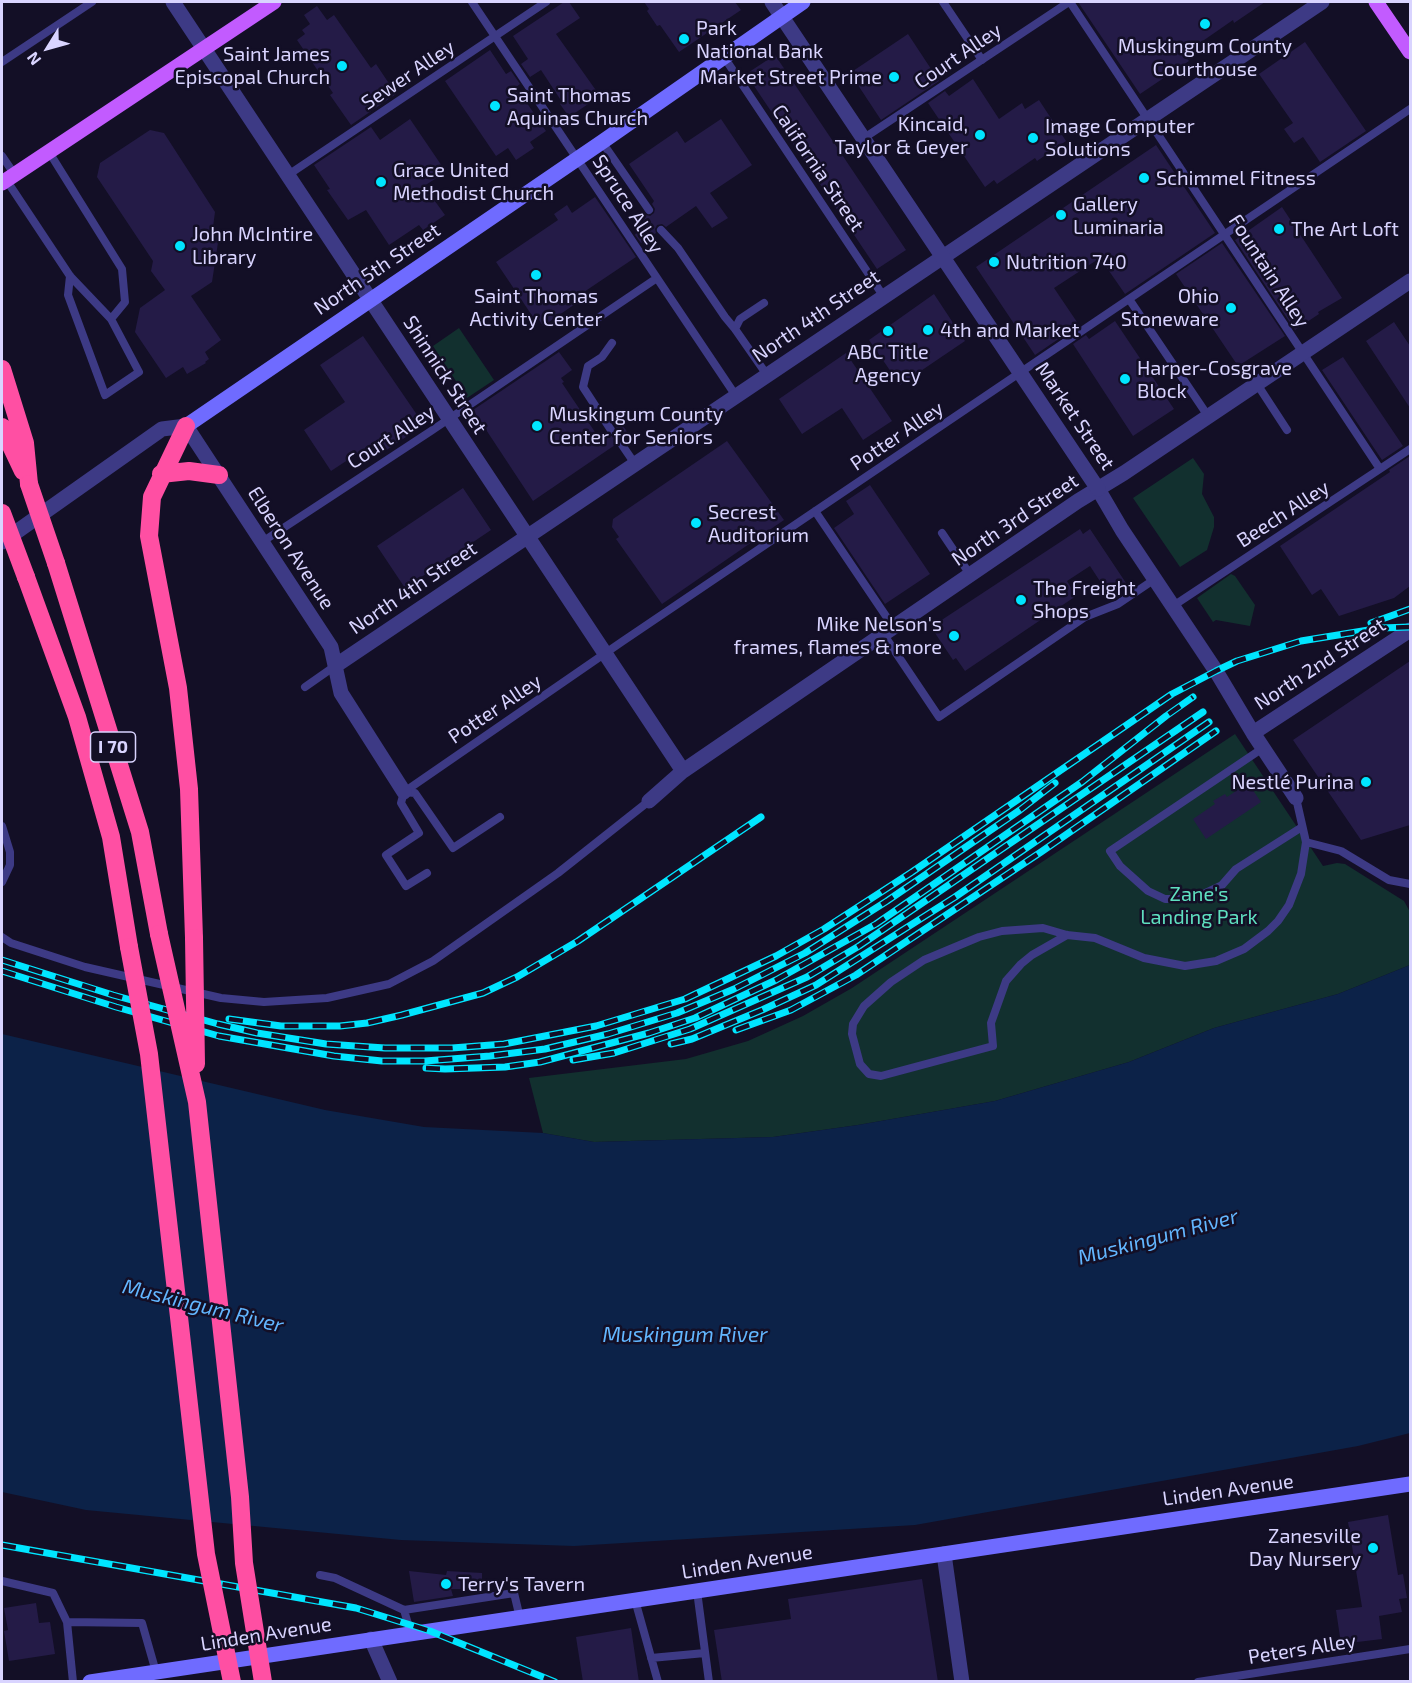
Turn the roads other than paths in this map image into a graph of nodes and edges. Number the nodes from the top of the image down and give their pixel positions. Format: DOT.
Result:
graph roads {
  1 [pos="92,2"];
  2 [pos="173,2"];
  3 [pos="274,2"];
  4 [pos="472,2"];
  5 [pos="546,2"];
  6 [pos="772,2"];
  7 [pos="803,2"];
  8 [pos="943,2"];
  9 [pos="1070,2"];
  10 [pos="1322,2"];
  11 [pos="1376,2"];
  12 [pos="782,16"];
  13 [pos="495,36"];
  14 [pos="204,48"];
  15 [pos="1410,52"];
  16 [pos="724,57"];
  17 [pos="982,60"];
  18 [pos="2,62"];
  19 [pos="1410,109"];
  20 [pos="1148,118"];
  21 [pos="864,138"];
  22 [pos="602,142"];
  23 [pos="49,152"];
  24 [pos="2,156"];
  25 [pos="578,158"];
  26 [pos="288,175"];
  27 [pos="8,180"];
  28 [pos="649,210"];
  29 [pos="662,230"];
  30 [pos="1225,235"];
  31 [pos="942,257"];
  32 [pos="70,276"];
  33 [pos="657,278"];
  34 [pos="1410,281"];
  35 [pos="884,297"];
  36 [pos="370,298"];
  37 [pos="1129,299"];
  38 [pos="764,303"];
  39 [pos="111,319"];
  40 [pos="735,329"];
  41 [pos="612,343"];
  42 [pos="1303,352"];
  43 [pos="2,369"];
  44 [pos="1020,373"];
  45 [pos="766,375"];
  46 [pos="1257,384"];
  47 [pos="736,396"];
  48 [pos="1209,416"];
  49 [pos="449,419"];
  50 [pos="186,426"];
  51 [pos="2,428"];
  52 [pos="611,430"];
  53 [pos="1287,430"];
  54 [pos="620,442"];
  55 [pos="1410,449"];
  56 [pos="635,464"];
  57 [pos="1380,469"];
  58 [pos="162,474"];
  59 [pos="219,475"];
  60 [pos="30,484"];
  61 [pos="1098,489"];
  62 [pos="815,511"];
  63 [pos="2,513"];
  64 [pos="942,533"];
  65 [pos="527,537"];
  66 [pos="2,542"];
  67 [pos="262,542"];
  68 [pos="971,576"];
  69 [pos="1155,579"];
  70 [pos="1173,606"];
  71 [pos="1410,630"];
  72 [pos="889,632"];
  73 [pos="605,654"];
  74 [pos="335,666"];
  75 [pos="305,687"];
  76 [pos="1253,733"];
  77 [pos="1263,748"];
  78 [pos="683,771"];
  79 [pos="404,792"];
  80 [pos="1296,798"];
  81 [pos="649,801"];
  82 [pos="500,817"];
  83 [pos="2,826"];
  84 [pos="1302,826"];
  85 [pos="1306,842"];
  86 [pos="427,873"];
  87 [pos="2,882"];
  88 [pos="1410,884"];
  89 [pos="1067,935"];
  90 [pos="2,937"];
  91 [pos="197,1102"];
  92 [pos="1410,1484"];
  93 [pos="944,1554"];
  94 [pos="320,1575"];
  95 [pos="2,1581"];
  96 [pos="697,1591"];
  97 [pos="635,1600"];
  98 [pos="404,1610"];
  99 [pos="520,1618"];
  100 [pos="67,1622"];
  101 [pos="411,1634"];
  102 [pos="371,1639"];
  103 [pos="1410,1649"];
  104 [pos="705,1653"];
  105 [pos="651,1658"];
  106 [pos="156,1672"];
  107 [pos="73,1682"];
  108 [pos="90,1682"];
  109 [pos="232,1682"];
  110 [pos="263,1682"];
  111 [pos="390,1682"];
  112 [pos="658,1682"];
  113 [pos="709,1682"];
  114 [pos="962,1682"];
  115 [pos="1198,1682"];
  1 -- 18 [label="lane"];
  2 -- 14 [label="street, Shinnick Street"];
  3 -- 14 [label="main road"];
  4 -- 13 [label="lane, Spruce Alley"];
  5 -- 13 [label="lane, Sewer Alley"];
  6 -- 12 [label="street, Market Street"];
  7 -- 12 [label="main road, North 5th Street"];
  8 -- 17 [label="lane"];
  9 -- 17 [label="lane, Court Alley"];
  9 -- 20 [label="lane, Fountain Alley"];
  10 -- 20 [label="street, North 4th Street"];
  11 -- 15 [label="main road"];
  12 -- 16 [label="main road, North 5th Street"];
  12 -- 21 [label="street, Market Street"];
  13 -- 25 [label="lane, Spruce Alley"];
  13 -- 26 [label="lane, Sewer Alley"];
  14 -- 23 [label="main road"];
  14 -- 26 [label="street, Shinnick Street"];
  16 -- 22 [label="main road, North 5th Street"];
  16 -- 35 [label="lane, California Street"];
  17 -- 21 [label="lane, Court Alley"];
  19 -- 30 [label="lane, Potter Alley"];
  20 -- 30 [label="lane, Fountain Alley"];
  20 -- 31 [label="street, North 4th Street"];
  21 -- 31 [label="street, Market Street"];
  22 -- 25 [label="main road, North 5th Street"];
  22 -- 28 [label="lane"];
  23 -- 27 [label="main road"];
  23 -- 39 [label="lane"];
  24 -- 27 [label="lane"];
  25 -- 33 [label="lane, Spruce Alley"];
  25 -- 36 [label="main road, North 5th Street"];
  26 -- 36 [label="street, Shinnick Street"];
  27 -- 32 [label="lane"];
  29 -- 40 [label="lane"];
  30 -- 37 [label="lane, Potter Alley"];
  30 -- 42 [label="lane, Fountain Alley"];
  31 -- 35 [label="street, North 4th Street"];
  31 -- 44 [label="street, Market Street"];
  32 -- 39 [label="lane"];
  32 -- 39 [label="lane"];
  33 -- 47 [label="lane, Spruce Alley"];
  33 -- 49 [label="lane, Court Alley"];
  34 -- 42 [label="street, North 3rd Street"];
  35 -- 45 [label="street, North 4th Street"];
  36 -- 49 [label="street, Shinnick Street"];
  36 -- 50 [label="main road, North 5th Street"];
  37 -- 44 [label="lane, Potter Alley"];
  37 -- 48 [label="lane"];
  38 -- 40 [label="lane"];
  40 -- 45 [label="lane"];
  41 -- 52 [label="lane"];
  42 -- 46 [label="street, North 3rd Street"];
  42 -- 57 [label="lane, Fountain Alley"];
  43 -- 60 [label="highway"];
  44 -- 61 [label="street, Market Street"];
  44 -- 62 [label="lane, Potter Alley"];
  45 -- 47 [label="street, North 4th Street"];
  46 -- 48 [label="street, North 3rd Street"];
  46 -- 53 [label="lane"];
  47 -- 56 [label="street, North 4th Street"];
  48 -- 61 [label="street, North 3rd Street"];
  49 -- 65 [label="street, Shinnick Street"];
  49 -- 67 [label="lane, Court Alley"];
  50 -- 58 [label="highway"];
  50 -- 59 [label="street, Elberon Avenue"];
  50 -- 66 [label="street, North 5th Street"];
  51 -- 60 [label="highway, I 70"];
  54 -- 56 [label="lane"];
  55 -- 57 [label="lane, Beech Alley"];
  56 -- 65 [label="street, North 4th Street"];
  57 -- 70 [label="lane, Beech Alley"];
  58 -- 59 [label="highway"];
  58 -- 91 [label="highway, bridge"];
  59 -- 67 [label="street, Elberon Avenue"];
  60 -- 91 [label="highway, I 70, bridge"];
  61 -- 68 [label="street, North 3rd Street"];
  61 -- 69 [label="street, Market Street"];
  62 -- 72 [label="lane"];
  62 -- 73 [label="lane, Potter Alley"];
  63 -- 109 [label="highway, I 70, bridge"];
  64 -- 68 [label="lane"];
  65 -- 73 [label="street, Shinnick Street"];
  65 -- 74 [label="street, North 4th Street"];
  67 -- 74 [label="street, Elberon Avenue"];
  68 -- 72 [label="street, North 3rd Street"];
  69 -- 70 [label="street, Market Street"];
  69 -- 72 [label="lane"];
  70 -- 76 [label="street, Market Street"];
  71 -- 76 [label="street, North 2nd Street"];
  72 -- 78 [label="street, North 3rd Street"];
  73 -- 78 [label="street, Shinnick Street"];
  73 -- 79 [label="lane, Potter Alley"];
  74 -- 75 [label="lane"];
  74 -- 79 [label="street, Elberon Avenue"];
  76 -- 77 [label="street, Market Street"];
  77 -- 80 [label="street, Market Street"];
  77 -- 84 [label="lane"];
  78 -- 81 [label="street, North 3rd Street"];
  79 -- 82 [label="lane"];
  79 -- 86 [label="lane"];
  80 -- 84 [label="lane"];
  81 -- 90 [label="lane"];
  83 -- 87 [label="lane"];
  84 -- 85 [label="lane"];
  85 -- 88 [label="lane"];
  85 -- 89 [label="lane"];
  89 -- 89 [label="lane"];
  91 -- 110 [label="highway, I 70, bridge"];
  92 -- 93 [label="main road, Linden Avenue"];
  93 -- 96 [label="main road, Linden Avenue"];
  93 -- 114 [label="street"];
  94 -- 98 [label="lane"];
  95 -- 100 [label="lane"];
  96 -- 97 [label="main road, Linden Avenue"];
  96 -- 104 [label="lane"];
  97 -- 99 [label="main road, Linden Avenue"];
  97 -- 105 [label="lane"];
  98 -- 99 [label="lane"];
  98 -- 101 [label="lane"];
  99 -- 101 [label="main road, Linden Avenue"];
  100 -- 106 [label="lane"];
  100 -- 107 [label="lane"];
  101 -- 102 [label="main road, Linden Avenue"];
  102 -- 106 [label="main road, Linden Avenue"];
  102 -- 111 [label="street"];
  103 -- 115 [label="lane, Peters Alley"];
  104 -- 105 [label="lane"];
  104 -- 113 [label="lane"];
  105 -- 112 [label="lane"];
  106 -- 108 [label="main road, Linden Avenue"];
}
